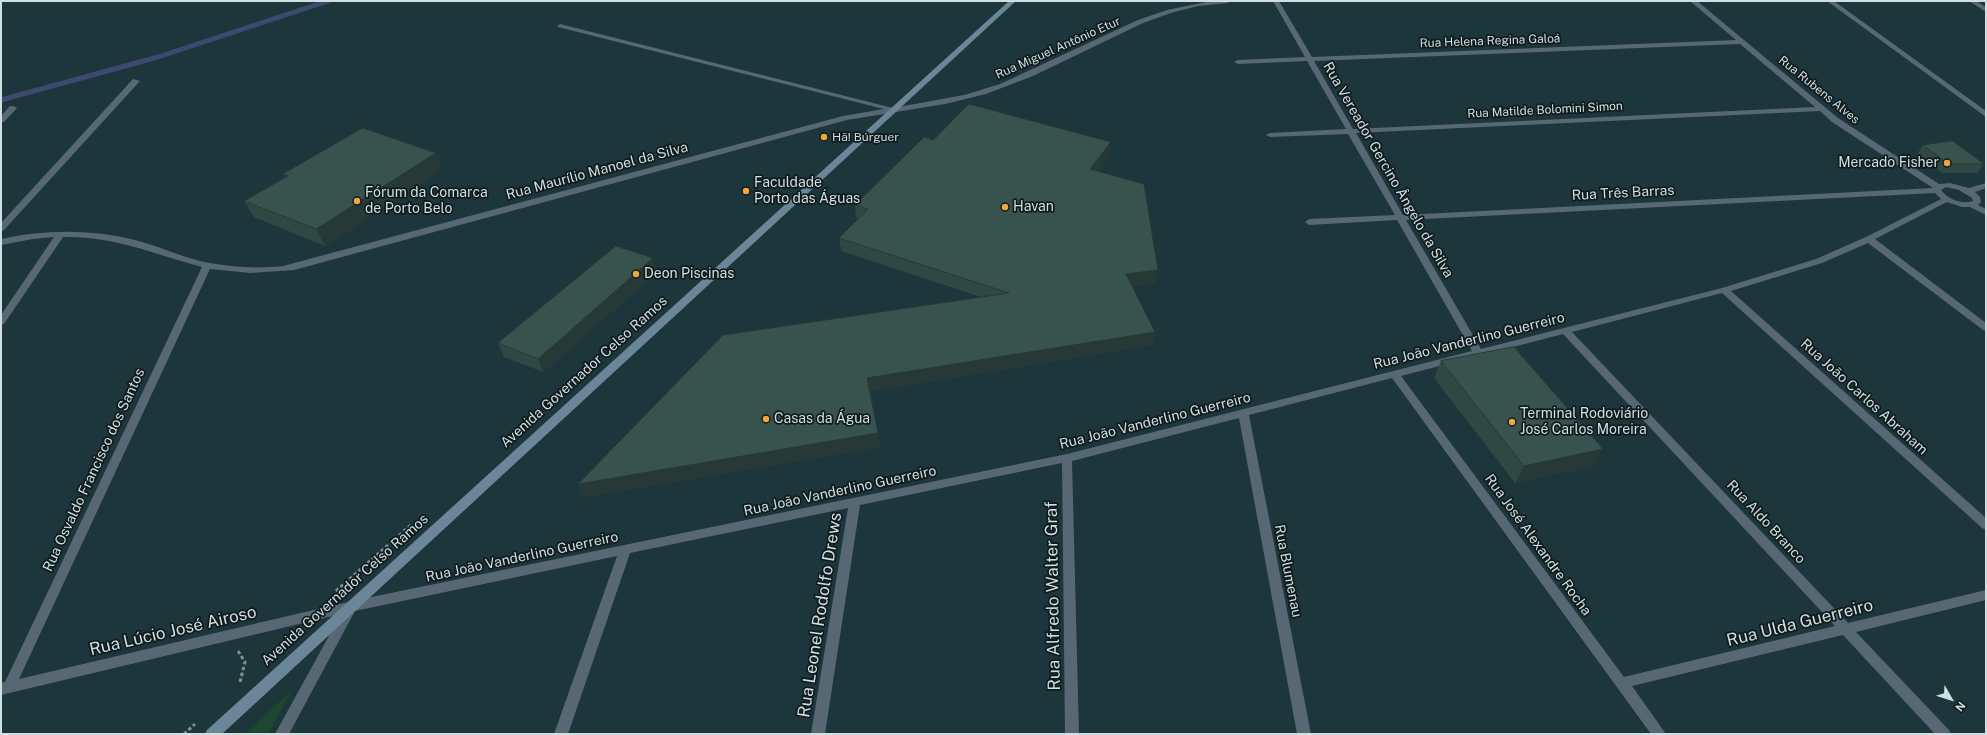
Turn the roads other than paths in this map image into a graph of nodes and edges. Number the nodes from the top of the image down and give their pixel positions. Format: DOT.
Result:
graph roads {
  1 [pos="1013,1"];
  2 [pos="1228,1"];
  3 [pos="1276,1"];
  4 [pos="1693,1"];
  5 [pos="1830,1"];
  6 [pos="1972,1"];
  7 [pos="1986,10"];
  8 [pos="560,26"];
  9 [pos="1742,42"];
  10 [pos="1309,59"];
  11 [pos="1238,62"];
  12 [pos="136,80"];
  13 [pos="13,108"];
  14 [pos="895,109"];
  15 [pos="1822,110"];
  16 [pos="1986,115"];
  17 [pos="1,120"];
  18 [pos="1351,131"];
  19 [pos="1270,135"];
  20 [pos="1986,185"];
  21 [pos="1938,189"];
  22 [pos="1969,191"];
  23 [pos="1947,199"];
  24 [pos="1972,205"];
  25 [pos="1986,205"];
  26 [pos="1986,212"];
  27 [pos="1400,217"];
  28 [pos="1310,222"];
  29 [pos="1,228"];
  30 [pos="60,235"];
  31 [pos="1869,239"];
  32 [pos="1,242"];
  33 [pos="207,265"];
  34 [pos="1724,290"];
  35 [pos="1,322"];
  36 [pos="1986,328"];
  37 [pos="1565,330"];
  38 [pos="1478,353"];
  39 [pos="1394,374"];
  40 [pos="1243,413"];
  41 [pos="1067,458"];
  42 [pos="855,502"];
  43 [pos="1986,525"];
  44 [pos="625,550"];
  45 [pos="1986,595"];
  46 [pos="352,606"];
  47 [pos="1846,629"];
  48 [pos="1622,683"];
  49 [pos="5,688"];
  50 [pos="212,734"];
  51 [pos="282,734"];
  52 [pos="561,734"];
  53 [pos="818,734"];
  54 [pos="1072,734"];
  55 [pos="1304,734"];
  56 [pos="1659,734"];
  57 [pos="1944,734"];
  1 -- 14 [label="main road, Avenida Governador Celso Ramos"];
  2 -- 14 [label="street, Rua Miguel Antônio Etur"];
  3 -- 10 [label="street, Rua Vereador Gercino Ângelo da Silva"];
  4 -- 9 [label="street, Rua Rubens Alves"];
  5 -- 16 [label="street"];
  6 -- 7 [label="street"];
  8 -- 14 [label="street"];
  9 -- 10 [label="street, Rua Helena Regina Galoá"];
  9 -- 15 [label="street, Rua Rubens Alves"];
  10 -- 11 [label="street, Rua Helena Regina Galoá"];
  10 -- 18 [label="street, Rua Vereador Gercino Ângelo da Silva"];
  12 -- 29 [label="street"];
  13 -- 17 [label="street"];
  14 -- 33 [label="street, Rua Maurílio Manoel da Silva"];
  14 -- 46 [label="main road, Avenida Governador Celso Ramos"];
  15 -- 18 [label="street, Rua Matilde Bolomini Simon"];
  15 -- 21 [label="street, Rua Rubens Alves"];
  18 -- 19 [label="street, Rua Matilde Bolomini Simon"];
  18 -- 27 [label="street, Rua Vereador Gercino Ângelo da Silva"];
  20 -- 22 [label="street"];
  21 -- 22 [label="street, Rua Três Barras"];
  21 -- 23 [label="street, Rua Rubens Alves"];
  21 -- 27 [label="street, Rua Três Barras"];
  22 -- 24 [label="street"];
  23 -- 24 [label="street"];
  23 -- 31 [label="street, Rua João Vanderlino Guerreiro"];
  24 -- 25 [label="street"];
  24 -- 26 [label="street"];
  27 -- 28 [label="street, Rua Três Barras"];
  27 -- 38 [label="street, Rua Vereador Gercino Ângelo da Silva"];
  30 -- 32 [label="street, Rua Maurílio Manoel da Silva"];
  30 -- 33 [label="street, Rua Maurílio Manoel da Silva"];
  30 -- 35 [label="street"];
  31 -- 34 [label="street, Rua João Vanderlino Guerreiro"];
  31 -- 36 [label="street"];
  33 -- 49 [label="street, Rua Osvaldo Francisco dos Santos"];
  34 -- 37 [label="street, Rua João Vanderlino Guerreiro"];
  34 -- 43 [label="street, Rua João Carlos Abraham"];
  37 -- 38 [label="street, Rua João Vanderlino Guerreiro"];
  37 -- 47 [label="street, Rua Aldo Branco"];
  38 -- 39 [label="street, Rua João Vanderlino Guerreiro"];
  39 -- 40 [label="street, Rua João Vanderlino Guerreiro"];
  39 -- 48 [label="street, Rua José Alexandre Rocha"];
  40 -- 41 [label="street, Rua João Vanderlino Guerreiro"];
  40 -- 55 [label="street, Rua Blumenau"];
  41 -- 42 [label="street, Rua João Vanderlino Guerreiro"];
  41 -- 54 [label="street, Rua Alfredo Walter Graf"];
  42 -- 44 [label="street, Rua João Vanderlino Guerreiro"];
  42 -- 53 [label="street, Rua Leonel Rodolfo Drews"];
  44 -- 46 [label="street, Rua João Vanderlino Guerreiro"];
  44 -- 52 [label="street"];
  45 -- 47 [label="street, Rua Ulda Guerreiro"];
  46 -- 49 [label="street, Rua Lúcio José Airoso"];
  46 -- 50 [label="main road, Avenida Governador Celso Ramos"];
  46 -- 51 [label="street"];
  47 -- 48 [label="street, Rua Ulda Guerreiro"];
  47 -- 57 [label="street, Rua Aldo Branco"];
  48 -- 56 [label="street, Rua José Alexandre Rocha"];
}
